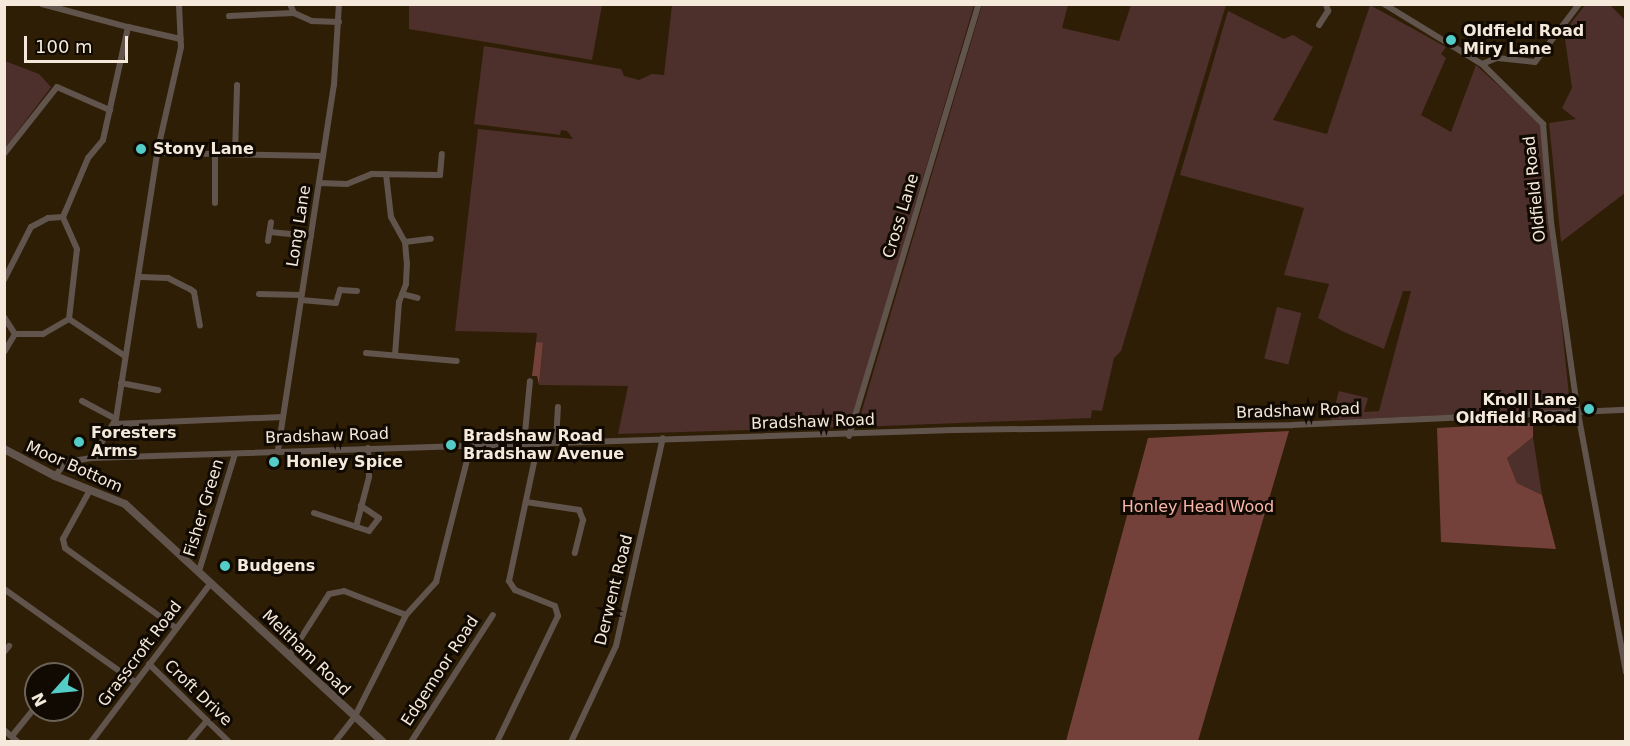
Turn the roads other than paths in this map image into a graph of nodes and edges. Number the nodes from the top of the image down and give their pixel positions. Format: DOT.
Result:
graph roads {
  1 [pos="42,4"];
  2 [pos="179,4"];
  3 [pos="290,4"];
  4 [pos="339,4"];
  5 [pos="979,4"];
  6 [pos="1326,4"];
  7 [pos="1384,4"];
  8 [pos="1580,4"];
  9 [pos="294,14"];
  10 [pos="229,16"];
  11 [pos="339,21"];
  12 [pos="1319,25"];
  13 [pos="128,27"];
  14 [pos="181,39"];
  15 [pos="1482,64"];
  16 [pos="237,85"];
  17 [pos="110,110"];
  18 [pos="157,153"];
  19 [pos="4,154"];
  20 [pos="215,154"];
  21 [pos="235,154"];
  22 [pos="441,154"];
  23 [pos="322,156"];
  24 [pos="386,174"];
  25 [pos="319,183"];
  26 [pos="215,203"];
  27 [pos="63,217"];
  28 [pos="271,222"];
  29 [pos="270,232"];
  30 [pos="311,236"];
  31 [pos="431,239"];
  32 [pos="268,241"];
  33 [pos="405,242"];
  34 [pos="140,277"];
  35 [pos="4,280"];
  36 [pos="357,291"];
  37 [pos="259,294"];
  38 [pos="402,294"];
  39 [pos="301,298"];
  40 [pos="418,298"];
  41 [pos="4,317"];
  42 [pos="69,319"];
  43 [pos="200,325"];
  44 [pos="15,334"];
  45 [pos="4,352"];
  46 [pos="366,353"];
  47 [pos="395,355"];
  48 [pos="125,356"];
  49 [pos="457,361"];
  50 [pos="530,381"];
  51 [pos="121,383"];
  52 [pos="158,390"];
  53 [pos="82,401"];
  54 [pos="558,407"];
  55 [pos="1626,410"];
  56 [pos="1578,413"];
  57 [pos="283,417"];
  58 [pos="115,421"];
  59 [pos="849,436"];
  60 [pos="663,438"];
  61 [pos="556,443"];
  62 [pos="524,444"];
  63 [pos="538,444"];
  64 [pos="471,445"];
  65 [pos="368,448"];
  66 [pos="4,449"];
  67 [pos="278,450"];
  68 [pos="235,454"];
  69 [pos="92,458"];
  70 [pos="55,476"];
  71 [pos="90,490"];
  72 [pos="526,502"];
  73 [pos="361,506"];
  74 [pos="314,513"];
  75 [pos="356,527"];
  76 [pos="575,553"];
  77 [pos="199,571"];
  78 [pos="211,583"];
  79 [pos="4,589"];
  80 [pos="406,615"];
  81 [pos="493,615"];
  82 [pos="176,628"];
  83 [pos="290,655"];
  84 [pos="149,664"];
  85 [pos="1626,673"];
  86 [pos="135,682"];
  87 [pos="354,718"];
  88 [pos="24,721"];
  89 [pos="206,722"];
  90 [pos="4,730"];
  91 [pos="12,736"];
  92 [pos="18,741"];
  93 [pos="91,741"];
  94 [pos="189,741"];
  95 [pos="229,741"];
  96 [pos="335,741"];
  97 [pos="383,741"];
  98 [pos="411,741"];
  99 [pos="497,741"];
  100 [pos="571,741"];
  1 -- 13 [label="street"];
  2 -- 14 [label="street"];
  3 -- 9 [label="street"];
  4 -- 11 [label="street, Long Lane"];
  5 -- 59 [label="street, Cross Lane"];
  6 -- 12 [label="street"];
  7 -- 15 [label="street, Oldfield Road"];
  8 -- 15 [label="street"];
  9 -- 10 [label="street"];
  9 -- 11 [label="street"];
  11 -- 23 [label="street, Long Lane"];
  13 -- 14 [label="street"];
  13 -- 17 [label="street"];
  14 -- 18 [label="street"];
  15 -- 56 [label="street, Oldfield Road"];
  16 -- 21 [label="street"];
  17 -- 19 [label="street"];
  17 -- 27 [label="street"];
  18 -- 20 [label="street"];
  18 -- 34 [label="street"];
  20 -- 21 [label="street"];
  20 -- 26 [label="street"];
  21 -- 23 [label="street"];
  22 -- 24 [label="street"];
  23 -- 25 [label="street, Long Lane"];
  24 -- 25 [label="street"];
  24 -- 33 [label="street"];
  25 -- 30 [label="street, Long Lane"];
  27 -- 35 [label="street"];
  27 -- 42 [label="street"];
  28 -- 29 [label="street"];
  29 -- 30 [label="street"];
  29 -- 32 [label="street"];
  30 -- 39 [label="street, Long Lane"];
  31 -- 33 [label="street"];
  33 -- 38 [label="street"];
  34 -- 43 [label="street"];
  34 -- 48 [label="street"];
  36 -- 39 [label="street"];
  37 -- 39 [label="street"];
  38 -- 40 [label="street"];
  38 -- 47 [label="street"];
  39 -- 57 [label="street, Long Lane"];
  41 -- 44 [label="street"];
  42 -- 44 [label="street"];
  42 -- 48 [label="street"];
  44 -- 45 [label="street"];
  46 -- 47 [label="street"];
  47 -- 49 [label="street"];
  48 -- 51 [label="street"];
  50 -- 62 [label="street"];
  51 -- 52 [label="street"];
  51 -- 58 [label="street"];
  53 -- 58 [label="street"];
  54 -- 61 [label="street"];
  55 -- 56 [label="street, Bradshaw Road"];
  56 -- 59 [label="street, Bradshaw Road"];
  56 -- 85 [label="street, Oldfield Road"];
  57 -- 58 [label="street"];
  57 -- 67 [label="street, Long Lane"];
  58 -- 69 [label="street"];
  59 -- 60 [label="street, Bradshaw Road"];
  60 -- 61 [label="street, Bradshaw Road"];
  60 -- 100 [label="street, Derwent Road"];
  61 -- 63 [label="street, Bradshaw Road"];
  62 -- 63 [label="street, Bradshaw Road"];
  62 -- 64 [label="street, Bradshaw Road"];
  63 -- 72 [label="street"];
  64 -- 65 [label="street, Bradshaw Road"];
  64 -- 80 [label="street"];
  65 -- 67 [label="street, Bradshaw Road"];
  65 -- 73 [label="street"];
  66 -- 70 [label="street, Moor Bottom"];
  67 -- 68 [label="street, Bradshaw Road"];
  68 -- 69 [label="street, Bradshaw Road"];
  68 -- 77 [label="street, Fisher Green"];
  69 -- 70 [label="street, Bradshaw Road"];
  70 -- 71 [label="street, Moor Bottom"];
  71 -- 77 [label="street, Moor Bottom"];
  71 -- 82 [label="street"];
  72 -- 76 [label="street"];
  72 -- 99 [label="street"];
  73 -- 75 [label="street"];
  73 -- 75 [label="street"];
  74 -- 75 [label="street"];
  77 -- 78 [label="street, Moor Bottom"];
  78 -- 82 [label="street, Grasscroft Road"];
  78 -- 83 [label="street, Meltham Road"];
  79 -- 86 [label="street"];
  80 -- 83 [label="street"];
  80 -- 87 [label="street"];
  81 -- 98 [label="street, Edgemoor Road"];
  82 -- 84 [label="street, Grasscroft Road"];
  83 -- 87 [label="street, Meltham Road"];
  84 -- 86 [label="street, Grasscroft Road"];
  84 -- 89 [label="street, Croft Drive"];
  86 -- 93 [label="street, Grasscroft Road"];
  87 -- 96 [label="street"];
  87 -- 97 [label="street, Meltham Road"];
  88 -- 91 [label="street"];
  89 -- 94 [label="street"];
  89 -- 95 [label="street, Croft Drive"];
  90 -- 91 [label="street"];
  91 -- 92 [label="street"];
}
